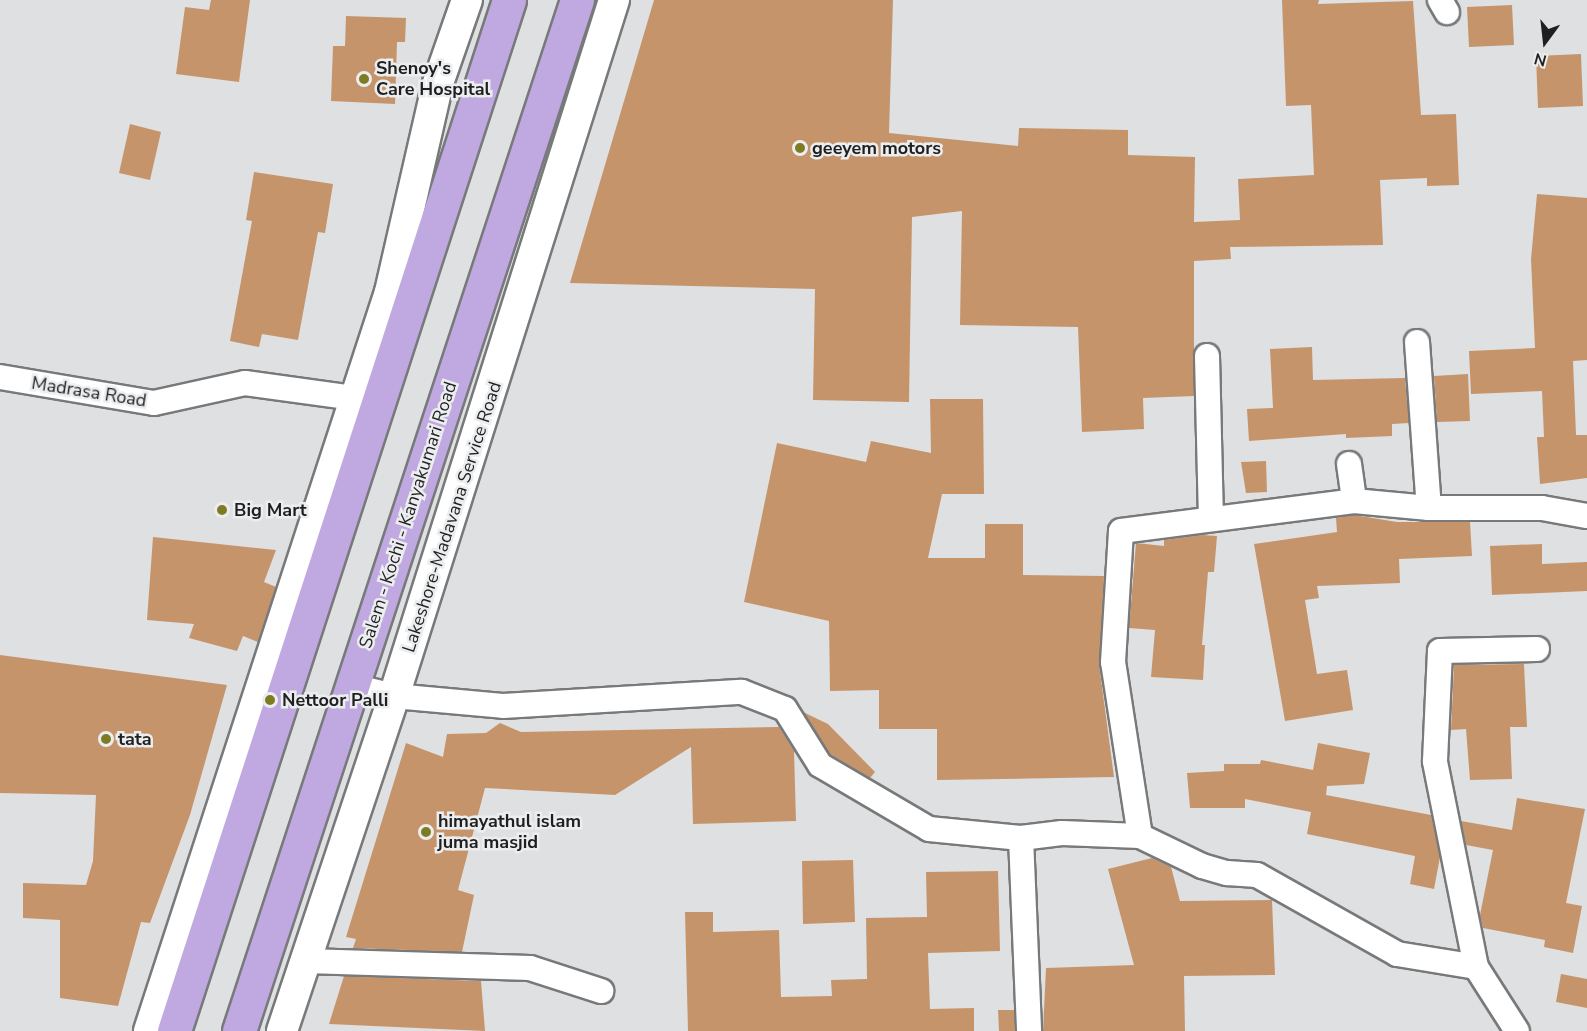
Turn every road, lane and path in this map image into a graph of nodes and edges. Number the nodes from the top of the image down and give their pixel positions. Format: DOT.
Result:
graph roads {
  1 [pos="467,0"];
  2 [pos="509,0"];
  3 [pos="577,0"];
  4 [pos="614,0"];
  5 [pos="1417,342"];
  6 [pos="1207,356"];
  7 [pos="0,377"];
  8 [pos="355,398"];
  9 [pos="1349,464"];
  10 [pos="1354,501"];
  11 [pos="1429,508"];
  12 [pos="1587,516"];
  13 [pos="1211,518"];
  14 [pos="1537,649"];
  15 [pos="352,686"];
  16 [pos="394,696"];
  17 [pos="1140,836"];
  18 [pos="1021,838"];
  19 [pos="306,961"];
  20 [pos="1476,967"];
  21 [pos="602,991"];
  22 [pos="150,1031"];
  23 [pos="174,1031"];
  24 [pos="239,1031"];
  25 [pos="282,1031"];
  26 [pos="1029,1031"];
  27 [pos="1517,1031"];
  1 -- 8 [label="street"];
  2 -- 23 [label="highway"];
  3 -- 15 [label="highway, Salem - Kochi - Kanyakumari Road"];
  4 -- 16 [label="street, Lakeshore-Madavana Service Road"];
  5 -- 11 [label="street"];
  6 -- 13 [label="street"];
  7 -- 8 [label="street, Madrasa Road"];
  8 -- 22 [label="street"];
  9 -- 10 [label="street"];
  10 -- 11 [label="street"];
  10 -- 13 [label="street"];
  11 -- 12 [label="street"];
  13 -- 17 [label="street"];
  14 -- 20 [label="street"];
  15 -- 16 [label="street"];
  15 -- 24 [label="highway, Salem - Kochi - Kanyakumari Road"];
  16 -- 18 [label="street"];
  16 -- 19 [label="street, Lakeshore-Madavana Service Road"];
  17 -- 18 [label="street"];
  17 -- 20 [label="street"];
  18 -- 26 [label="street"];
  19 -- 21 [label="street"];
  19 -- 25 [label="street, Lakeshore-Madavana Service Road"];
  20 -- 27 [label="street"];
}
